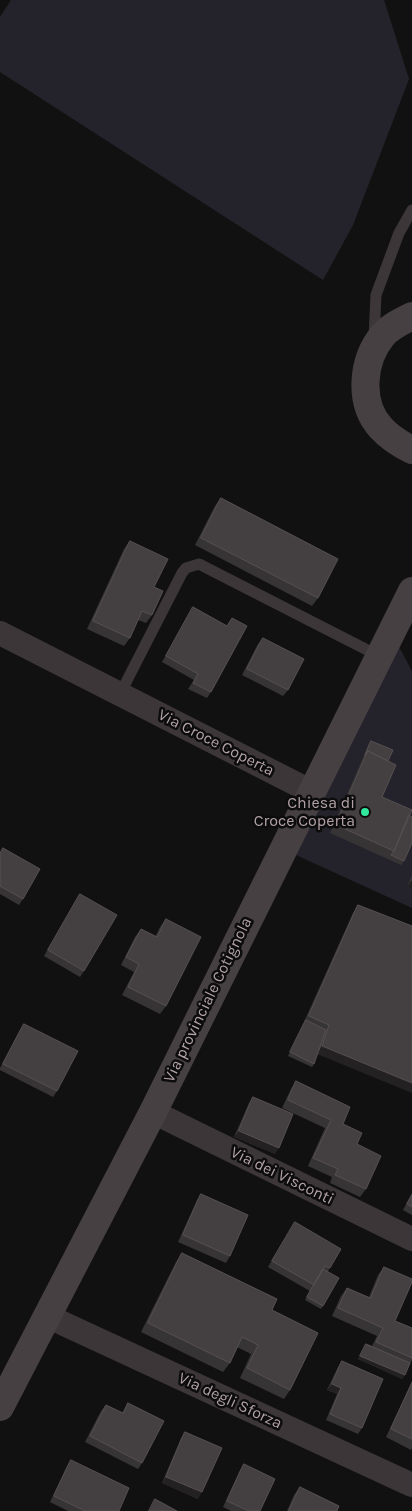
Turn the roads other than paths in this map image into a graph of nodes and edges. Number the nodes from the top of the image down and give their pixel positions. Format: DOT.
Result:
graph roads {
  1 [pos="412,210"];
  2 [pos="412,316"];
  3 [pos="374,349"];
  4 [pos="412,450"];
  5 [pos="412,591"];
  6 [pos="0,633"];
  7 [pos="379,656"];
  8 [pos="120,694"];
  9 [pos="312,792"];
  10 [pos="153,1112"];
  11 [pos="412,1239"];
  12 [pos="48,1316"];
  13 [pos="0,1407"];
  14 [pos="412,1485"];
  1 -- 3 [label="lane"];
  2 -- 3 [label="street"];
  3 -- 4 [label="street"];
  5 -- 7 [label="street, Via provinciale Cotignola"];
  6 -- 8 [label="street, Via Croce Coperta"];
  7 -- 8 [label="lane"];
  7 -- 9 [label="street, Via provinciale Cotignola"];
  8 -- 9 [label="street, Via Croce Coperta"];
  9 -- 10 [label="street, Via provinciale Cotignola"];
  10 -- 11 [label="street, Via dei Visconti"];
  10 -- 12 [label="street, Via provinciale Cotignola"];
  12 -- 13 [label="street, Via provinciale Cotignola"];
  12 -- 14 [label="street, Via degli Sforza"];
}
